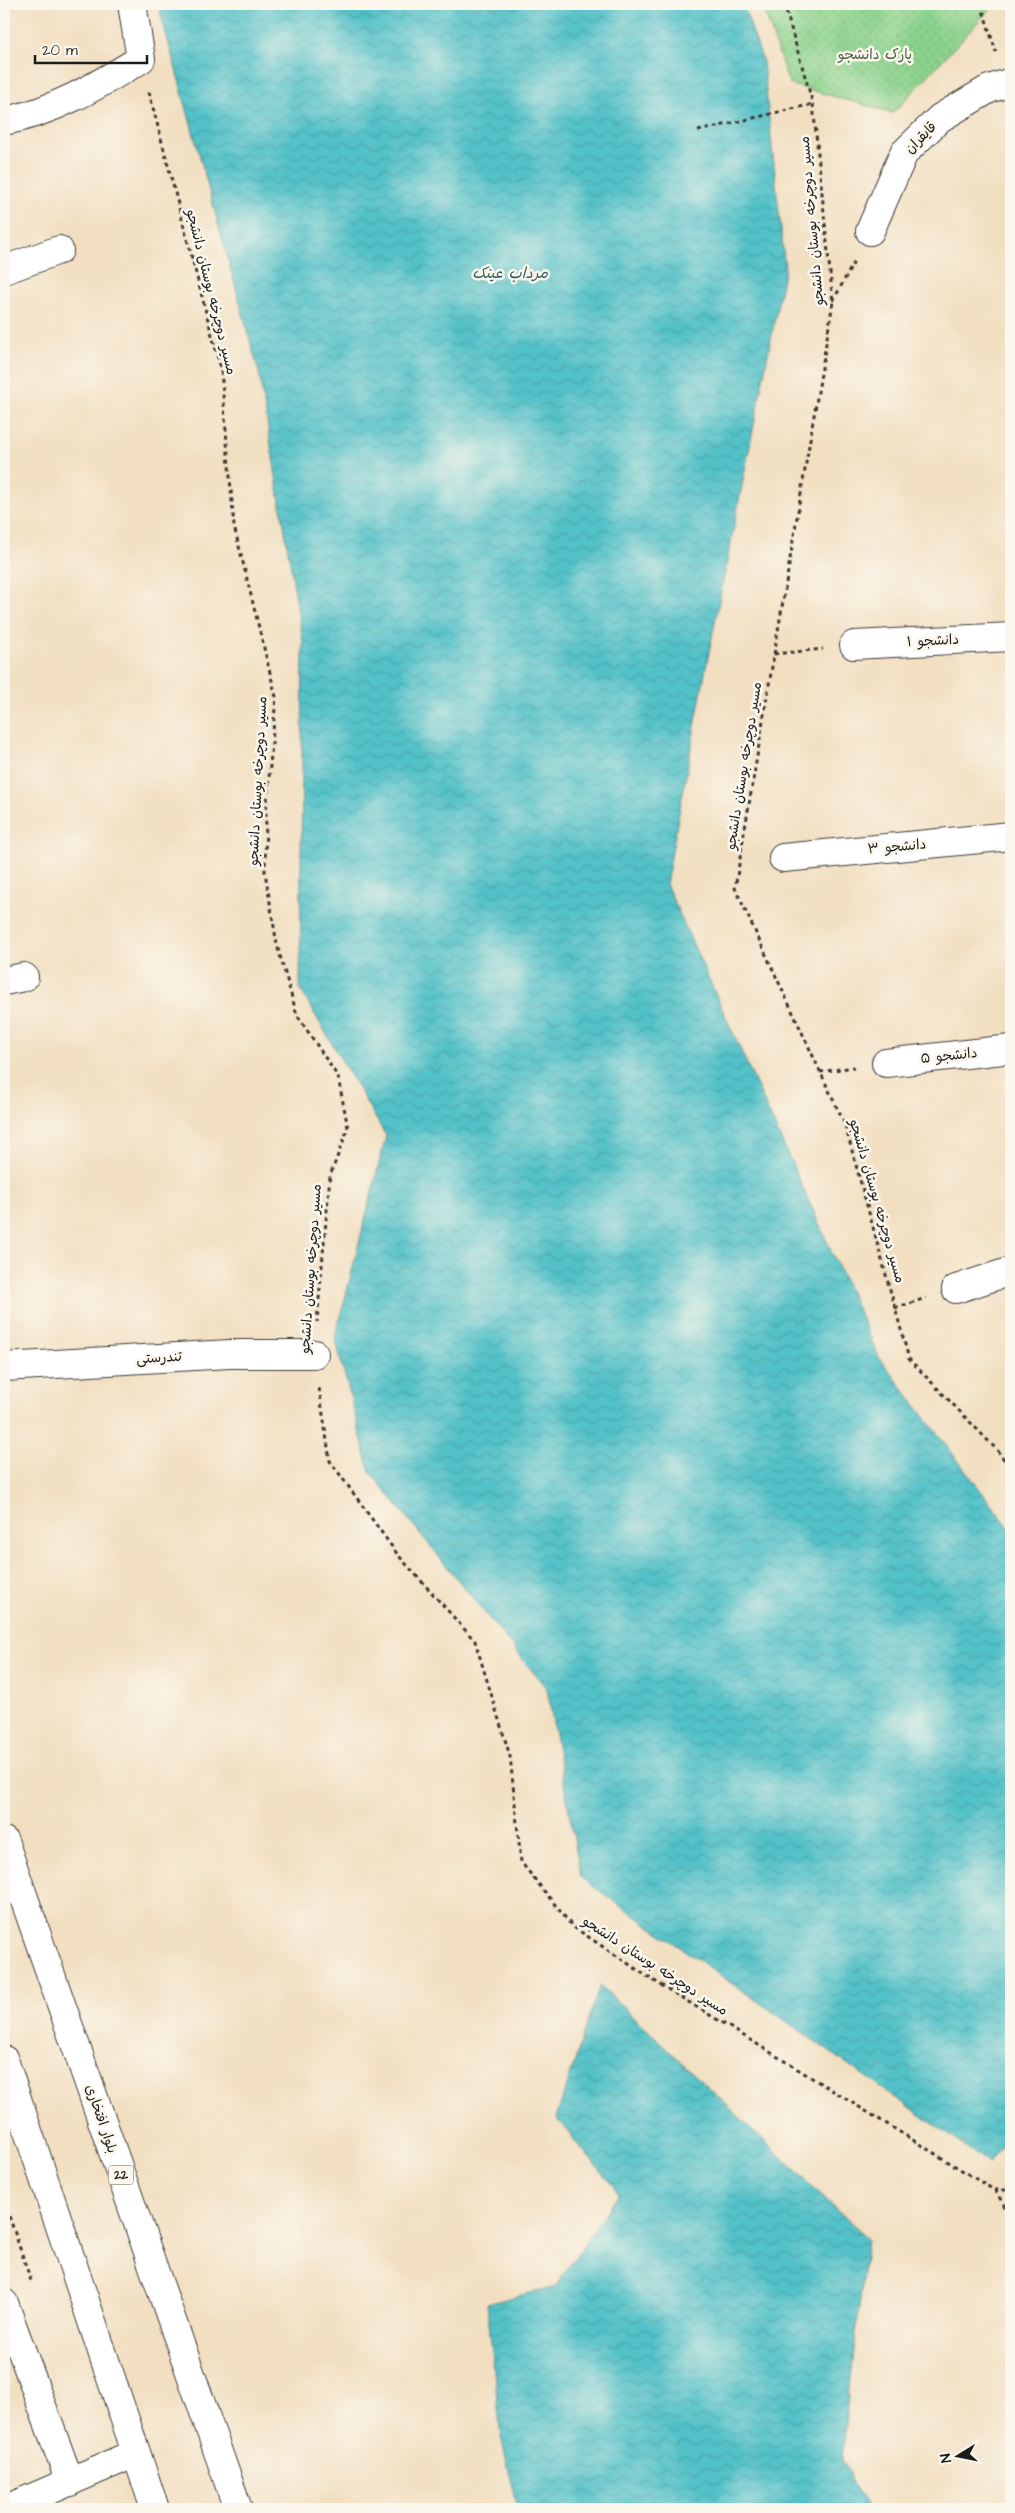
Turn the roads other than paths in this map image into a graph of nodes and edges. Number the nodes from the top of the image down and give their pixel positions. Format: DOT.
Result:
graph roads {
  1 [pos="132,4"];
  2 [pos="1009,83"];
  3 [pos="4,121"];
  4 [pos="870,231"];
  5 [pos="60,250"];
  6 [pos="4,270"];
  7 [pos="1011,637"];
  8 [pos="854,646"];
  9 [pos="1011,836"];
  10 [pos="782,858"];
  11 [pos="1011,1049"];
  12 [pos="886,1063"];
  13 [pos="1011,1271"];
  14 [pos="956,1289"];
  15 [pos="314,1354"];
  16 [pos="4,1367"];
  17 [pos="4,1841"];
  18 [pos="4,2060"];
  19 [pos="5,2311"];
  20 [pos="4,2359"];
  21 [pos="136,2453"];
  22 [pos="70,2482"];
  23 [pos="6,2509"];
  24 [pos="155,2509"];
  25 [pos="238,2509"];
  1 -- 3 [label="main road"];
  2 -- 4 [label="main road, قایقران"];
  5 -- 6 [label="main road"];
  7 -- 8 [label="main road, دانشجو ۱"];
  9 -- 10 [label="main road, دانشجو ۳"];
  11 -- 12 [label="main road, دانشجو ۵"];
  13 -- 14 [label="main road"];
  15 -- 16 [label="main road, تندرستی"];
  17 -- 25 [label="main road, بلوار افتخاری / 22"];
  18 -- 21 [label="main road"];
  19 -- 20 [label="main road"];
  19 -- 22 [label="main road"];
  21 -- 22 [label="main road"];
  21 -- 24 [label="main road"];
  22 -- 23 [label="main road"];
}
